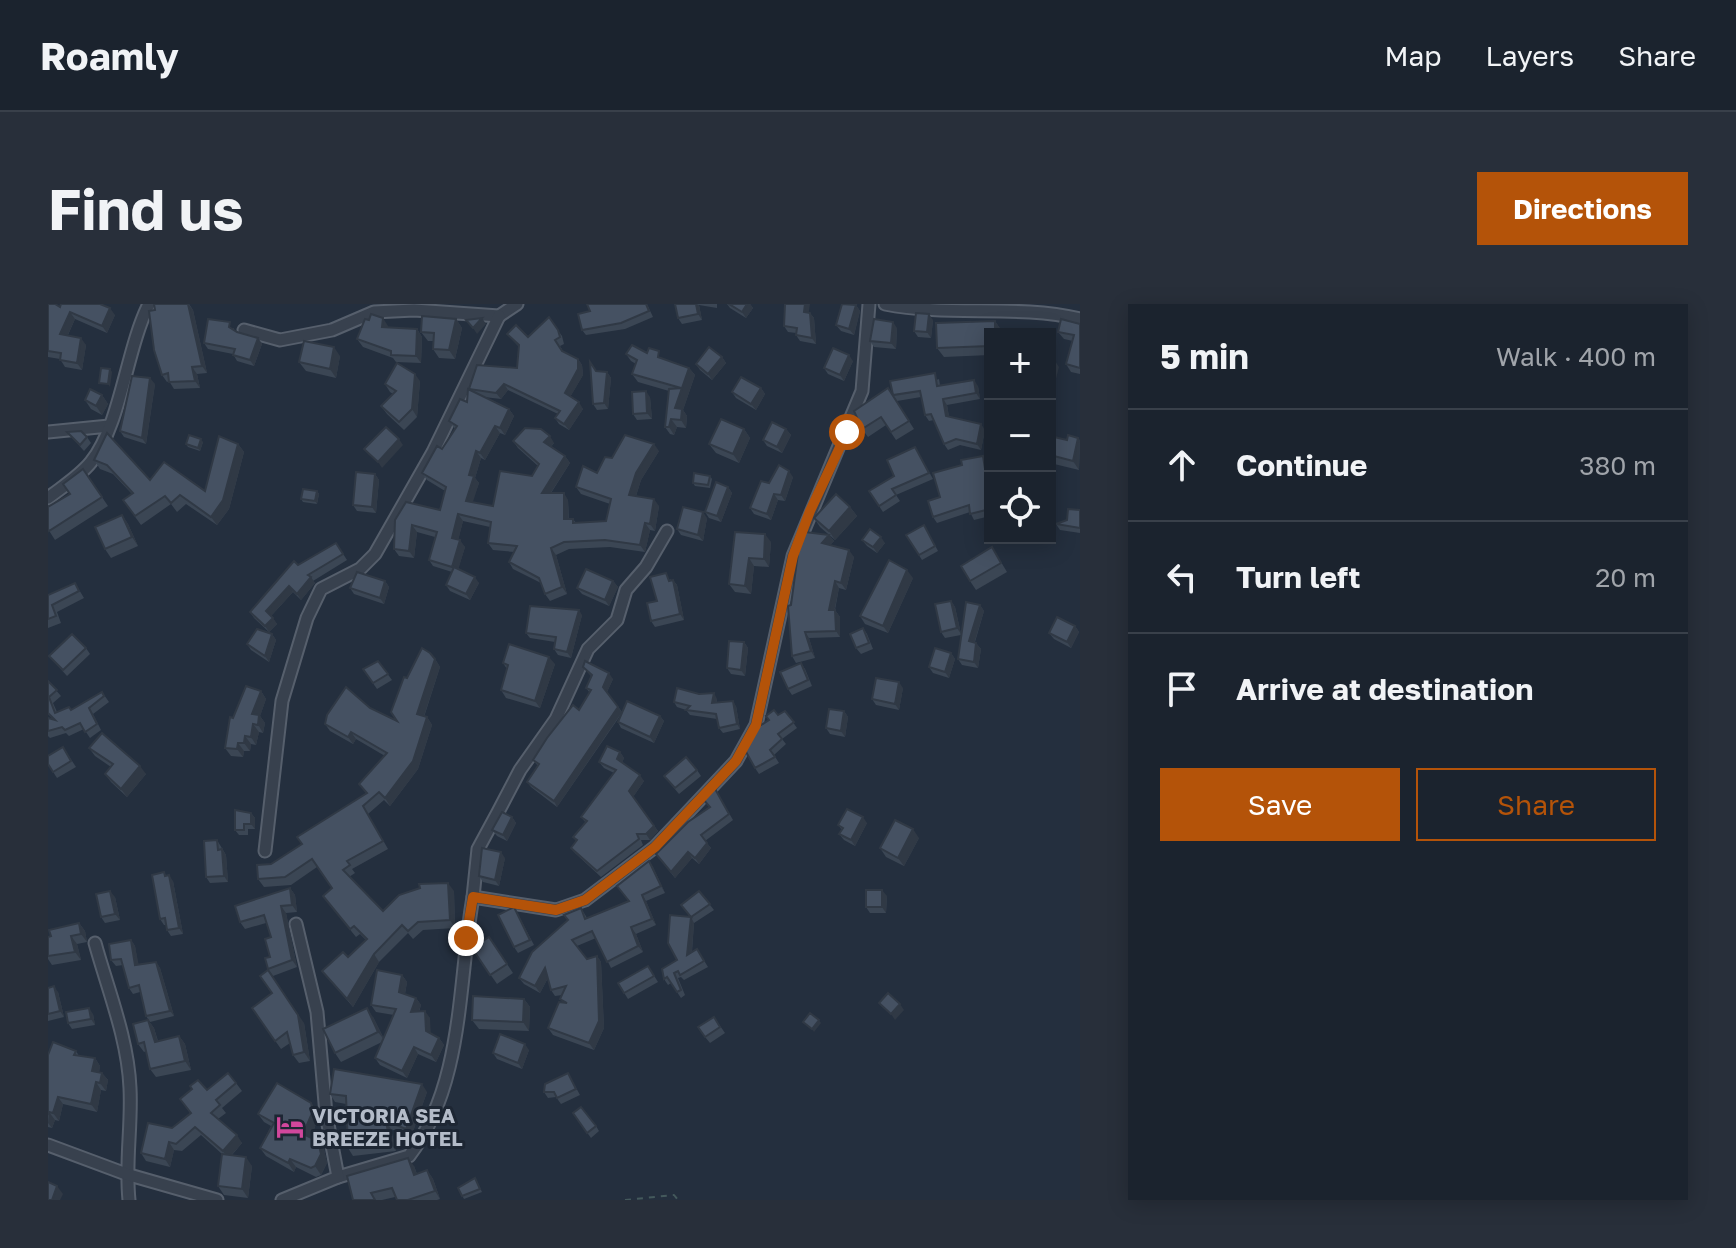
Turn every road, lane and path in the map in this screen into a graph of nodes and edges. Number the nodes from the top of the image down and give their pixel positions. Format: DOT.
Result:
graph roads {
  1 [pos="149,304"];
  2 [pos="872,304"];
  3 [pos="885,304"];
  4 [pos="518,305"];
  5 [pos="499,316"];
  6 [pos="1080,319"];
  7 [pos="244,330"];
  8 [pos="109,426"];
  9 [pos="48,432"];
  10 [pos="48,498"];
  11 [pos="667,531"];
  12 [pos="265,851"];
  13 [pos="473,897"];
  14 [pos="296,924"];
  15 [pos="95,943"];
  16 [pos="48,1145"];
  17 [pos="126,1174"];
  18 [pos="338,1177"];
  19 [pos="129,1200"];
  20 [pos="217,1200"];
  21 [pos="282,1200"];
  22 [pos="625,1200"];
  23 [pos="678,1200"];
  1 -- 8 [label="street"];
  2 -- 13 [label="street"];
  3 -- 6 [label="street"];
  4 -- 5 [label="street"];
  5 -- 7 [label="street"];
  5 -- 12 [label="street"];
  8 -- 9 [label="street"];
  8 -- 10 [label="street"];
  11 -- 13 [label="street"];
  13 -- 18 [label="street"];
  14 -- 18 [label="street"];
  15 -- 17 [label="street"];
  16 -- 17 [label="street"];
  17 -- 19 [label="street"];
  17 -- 20 [label="street"];
  18 -- 21 [label="street"];
  22 -- 23 [label="path"];
}
